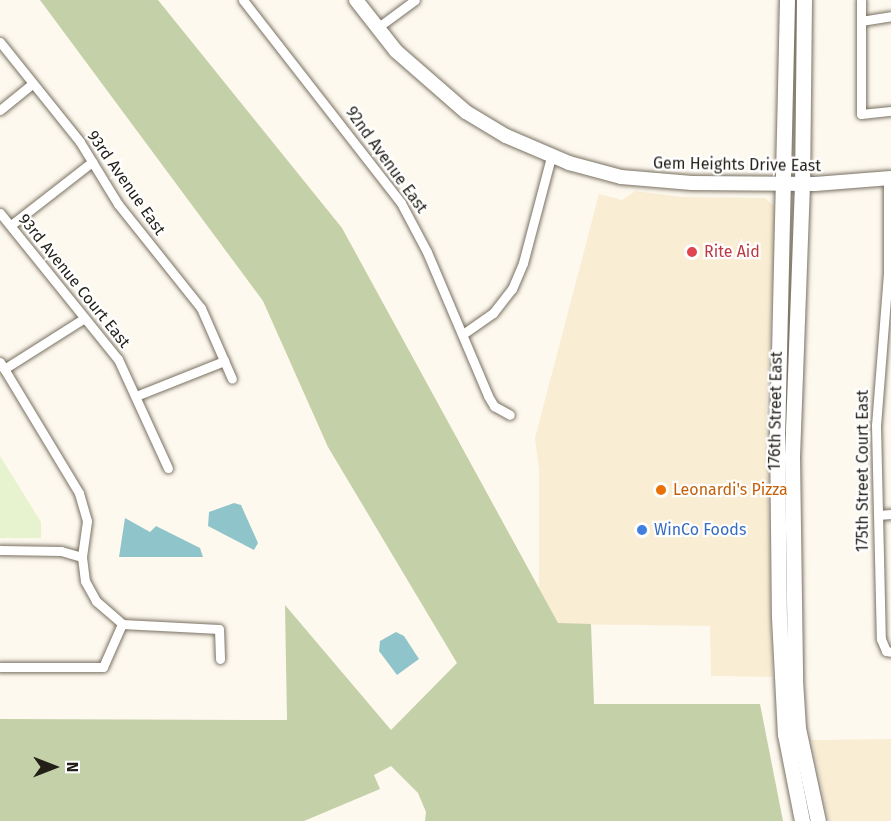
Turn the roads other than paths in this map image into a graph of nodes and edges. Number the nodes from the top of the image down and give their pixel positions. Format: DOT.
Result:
graph roads {
  1 [pos="243,0"];
  2 [pos="356,0"];
  3 [pos="415,0"];
  4 [pos="787,0"];
  5 [pos="804,0"];
  6 [pos="861,0"];
  7 [pos="891,16"];
  8 [pos="861,21"];
  9 [pos="377,28"];
  10 [pos="0,42"];
  11 [pos="31,85"];
  12 [pos="0,110"];
  13 [pos="891,111"];
  14 [pos="551,157"];
  15 [pos="92,162"];
  16 [pos="890,178"];
  17 [pos="786,183"];
  18 [pos="802,184"];
  19 [pos="0,213"];
  20 [pos="11,225"];
  21 [pos="83,319"];
  22 [pos="462,334"];
  23 [pos="880,359"];
  24 [pos="891,360"];
  25 [pos="224,361"];
  26 [pos="2,365"];
  27 [pos="232,379"];
  28 [pos="136,396"];
  29 [pos="510,415"];
  30 [pos="168,468"];
  31 [pos="891,514"];
  32 [pos="878,515"];
  33 [pos="0,550"];
  34 [pos="82,556"];
  35 [pos="122,624"];
  36 [pos="890,652"];
  37 [pos="220,658"];
  38 [pos="0,667"];
  39 [pos="802,821"];
  40 [pos="818,821"];
  1 -- 22 [label="street, 92nd Avenue East"];
  2 -- 9 [label="street, Gem Heights Drive East"];
  3 -- 9 [label="street"];
  4 -- 17 [label="main road, 176th Street East"];
  5 -- 18 [label="main road, 176th Street East"];
  6 -- 8 [label="street"];
  7 -- 8 [label="street"];
  8 -- 13 [label="street"];
  9 -- 14 [label="street, Gem Heights Drive East"];
  10 -- 11 [label="street, 93rd Avenue East"];
  11 -- 12 [label="street"];
  11 -- 15 [label="street, 93rd Avenue East"];
  14 -- 17 [label="street, Gem Heights Drive East"];
  14 -- 22 [label="street"];
  15 -- 20 [label="street"];
  15 -- 25 [label="street, 93rd Avenue East"];
  16 -- 18 [label="street, Gem Heights Drive East"];
  16 -- 23 [label="street, 175th Street Court East"];
  17 -- 18 [label="street, Gem Heights Drive East"];
  17 -- 39 [label="main road, 176th Street East"];
  18 -- 40 [label="main road, 176th Street East"];
  19 -- 20 [label="street, 93rd Avenue Court East"];
  20 -- 21 [label="street, 93rd Avenue Court East"];
  21 -- 26 [label="street"];
  21 -- 28 [label="street, 93rd Avenue Court East"];
  22 -- 29 [label="street, 92nd Avenue East"];
  23 -- 24 [label="street"];
  23 -- 32 [label="street, 175th Street Court East"];
  25 -- 27 [label="street, 93rd Avenue East"];
  25 -- 28 [label="street"];
  26 -- 34 [label="street"];
  28 -- 30 [label="street, 93rd Avenue Court East"];
  31 -- 32 [label="street"];
  32 -- 36 [label="street, 175th Street Court East"];
  33 -- 34 [label="street"];
  34 -- 35 [label="street"];
  35 -- 37 [label="street"];
  35 -- 38 [label="street"];
}
